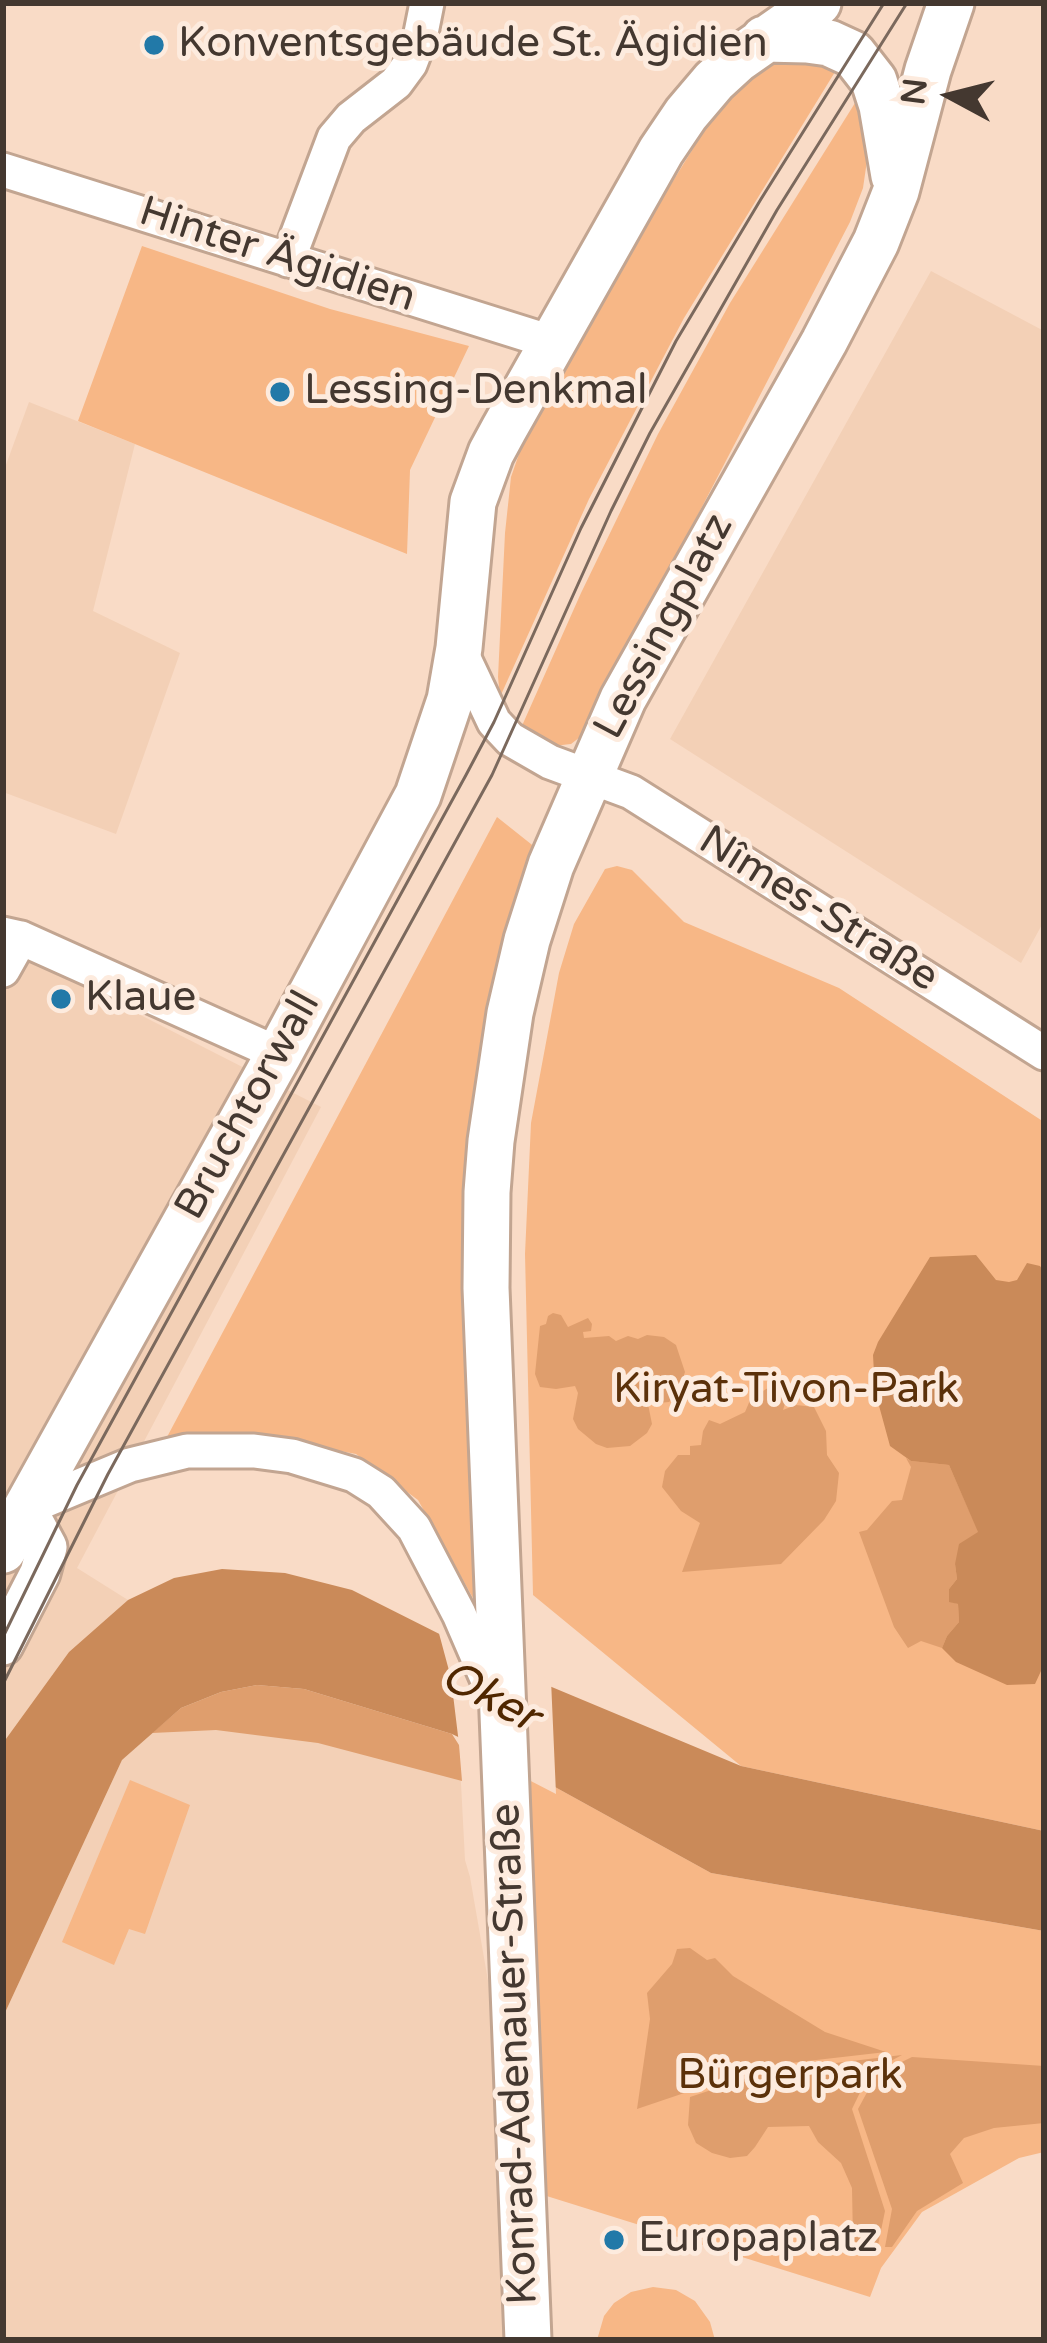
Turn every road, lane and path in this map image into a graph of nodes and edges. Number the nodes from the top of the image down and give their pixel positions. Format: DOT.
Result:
graph roads {
  1 [pos="427,3"];
  2 [pos="818,3"];
  3 [pos="951,3"];
  4 [pos="764,39"];
  5 [pos="3,170"];
  6 [pos="896,191"];
  7 [pos="288,260"];
  8 [pos="551,343"];
  9 [pos="458,648"];
  10 [pos="588,774"];
  11 [pos="12,936"];
  12 [pos="3,970"];
  13 [pos="1044,1053"];
  14 [pos="279,1054"];
  15 [pos="15,1512"];
  16 [pos="3,1550"];
  17 [pos="479,1621"];
  18 [pos="3,1645"];
  19 [pos="528,2340"];
  1 -- 7 [label="street"];
  2 -- 4 [label="main road"];
  3 -- 6 [label="main road, Lessingplatz"];
  4 -- 6 [label="main road"];
  4 -- 8 [label="main road"];
  5 -- 7 [label="street, Hinter Ägidien"];
  6 -- 10 [label="main road, Lessingplatz"];
  7 -- 8 [label="street, Hinter Ägidien"];
  8 -- 9 [label="main road"];
  9 -- 10 [label="street, Lessingplatz"];
  9 -- 14 [label="main road, Bruchtorwall"];
  10 -- 13 [label="street, Nîmes-Straße"];
  10 -- 17 [label="main road, Konrad-Adenauer-Straße"];
  11 -- 12 [label="street"];
  11 -- 14 [label="street"];
  14 -- 15 [label="main road, Bruchtorwall"];
  15 -- 16 [label="main road, Bruchtorwall"];
  15 -- 17 [label="street"];
  15 -- 18 [label="street"];
  17 -- 19 [label="main road, Konrad-Adenauer-Straße"];
}
